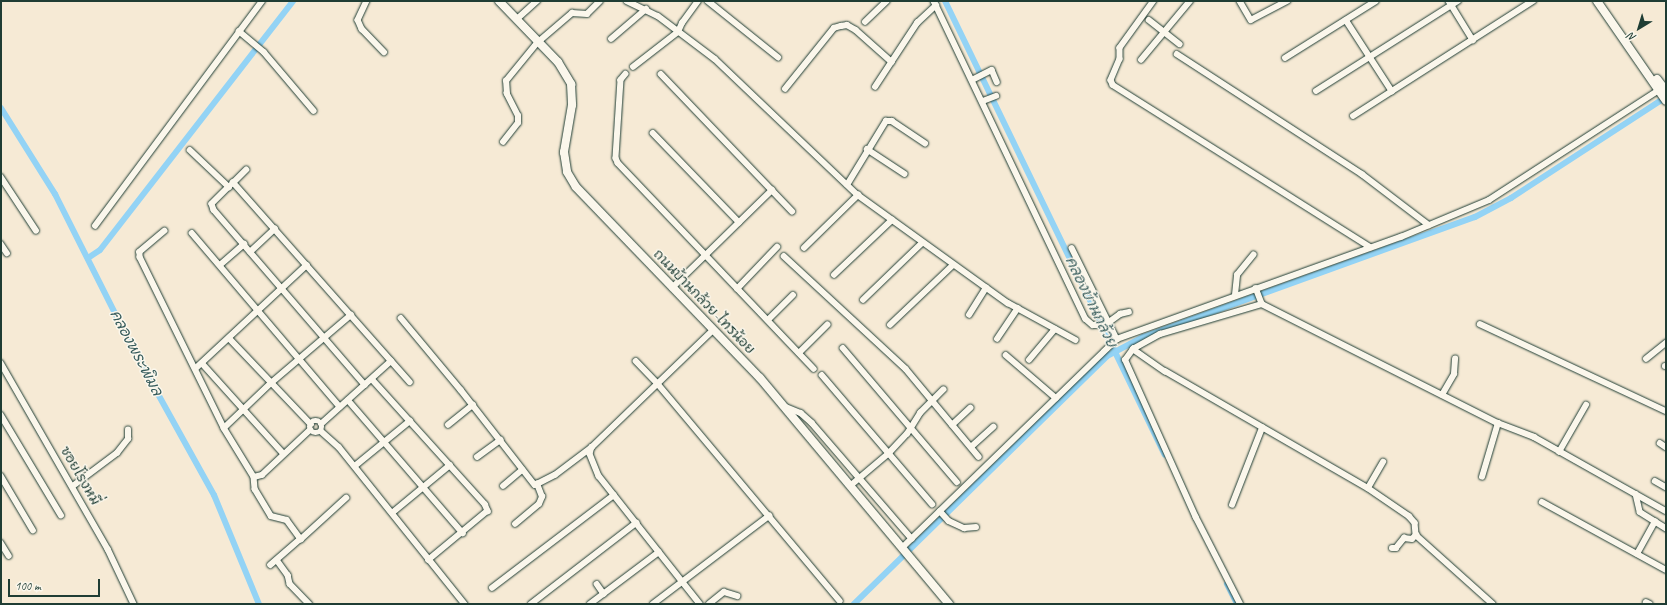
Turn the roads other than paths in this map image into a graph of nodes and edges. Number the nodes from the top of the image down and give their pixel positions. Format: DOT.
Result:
graph roads {
  1 [pos="262,1"];
  2 [pos="367,1"];
  3 [pos="499,1"];
  4 [pos="537,1"];
  5 [pos="600,1"];
  6 [pos="627,1"];
  7 [pos="698,1"];
  8 [pos="708,1"];
  9 [pos="887,1"];
  10 [pos="1154,1"];
  11 [pos="1190,1"];
  12 [pos="1240,1"];
  13 [pos="1287,1"];
  14 [pos="1376,1"];
  15 [pos="1458,1"];
  16 [pos="1533,1"];
  17 [pos="1597,1"];
  18 [pos="1603,1"];
  19 [pos="935,3"];
  20 [pos="1277,3"];
  21 [pos="1450,3"];
  22 [pos="646,9"];
  23 [pos="516,19"];
  24 [pos="1149,20"];
  25 [pos="1346,20"];
  26 [pos="865,22"];
  27 [pos="239,31"];
  28 [pos="678,32"];
  29 [pos="1165,32"];
  30 [pos="611,39"];
  31 [pos="1473,40"];
  32 [pos="537,43"];
  33 [pos="1180,44"];
  34 [pos="384,52"];
  35 [pos="1177,54"];
  36 [pos="778,57"];
  37 [pos="1370,57"];
  38 [pos="1285,58"];
  39 [pos="1141,60"];
  40 [pos="892,62"];
  41 [pos="633,67"];
  42 [pos="626,74"];
  43 [pos="662,74"];
  44 [pos="974,79"];
  45 [pos="997,82"];
  46 [pos="876,87"];
  47 [pos="785,88"];
  48 [pos="1316,91"];
  49 [pos="1392,91"];
  50 [pos="1664,92"];
  51 [pos="994,96"];
  52 [pos="984,101"];
  53 [pos="314,111"];
  54 [pos="1353,116"];
  55 [pos="653,132"];
  56 [pos="503,142"];
  57 [pos="925,143"];
  58 [pos="867,149"];
  59 [pos="190,150"];
  60 [pos="246,170"];
  61 [pos="904,174"];
  62 [pos="2,178"];
  63 [pos="231,184"];
  64 [pos="847,185"];
  65 [pos="772,190"];
  66 [pos="858,195"];
  67 [pos="792,211"];
  68 [pos="892,220"];
  69 [pos="739,222"];
  70 [pos="1429,225"];
  71 [pos="95,226"];
  72 [pos="275,229"];
  73 [pos="36,230"];
  74 [pos="165,231"];
  75 [pos="192,233"];
  76 [pos="922,243"];
  77 [pos="1,244"];
  78 [pos="244,244"];
  79 [pos="777,247"];
  80 [pos="1370,247"];
  81 [pos="804,248"];
  82 [pos="1072,248"];
  83 [pos="250,252"];
  84 [pos="7,253"];
  85 [pos="705,255"];
  86 [pos="1253,255"];
  87 [pos="784,256"];
  88 [pos="220,265"];
  89 [pos="953,265"];
  90 [pos="307,266"];
  91 [pos="834,275"];
  92 [pos="672,288"];
  93 [pos="737,288"];
  94 [pos="986,288"];
  95 [pos="282,289"];
  96 [pos="1257,290"];
  97 [pos="793,295"];
  98 [pos="1235,295"];
  99 [pos="863,300"];
  100 [pos="1261,302"];
  101 [pos="1018,308"];
  102 [pos="258,311"];
  103 [pos="1129,312"];
  104 [pos="351,315"];
  105 [pos="969,315"];
  106 [pos="401,318"];
  107 [pos="768,320"];
  108 [pos="890,324"];
  109 [pos="1107,324"];
  110 [pos="1480,324"];
  111 [pos="827,325"];
  112 [pos="1055,329"];
  113 [pos="713,330"];
  114 [pos="229,338"];
  115 [pos="324,338"];
  116 [pos="997,339"];
  117 [pos="1076,340"];
  118 [pos="1115,340"];
  119 [pos="1666,343"];
  120 [pos="843,348"];
  121 [pos="1133,349"];
  122 [pos="799,353"];
  123 [pos="1006,355"];
  124 [pos="298,358"];
  125 [pos="1455,359"];
  126 [pos="1646,359"];
  127 [pos="1029,360"];
  128 [pos="391,361"];
  129 [pos="636,361"];
  130 [pos="1,363"];
  131 [pos="202,363"];
  132 [pos="196,368"];
  133 [pos="814,369"];
  134 [pos="822,375"];
  135 [pos="372,378"];
  136 [pos="410,382"];
  137 [pos="271,383"];
  138 [pos="365,384"];
  139 [pos="658,384"];
  140 [pos="943,390"];
  141 [pos="1442,395"];
  142 [pos="1056,398"];
  143 [pos="348,400"];
  144 [pos="932,401"];
  145 [pos="473,405"];
  146 [pos="1586,405"];
  147 [pos="784,406"];
  148 [pos="340,407"];
  149 [pos="244,408"];
  150 [pos="970,408"];
  151 [pos="1666,411"];
  152 [pos="1,415"];
  153 [pos="410,421"];
  154 [pos="321,424"];
  155 [pos="1498,424"];
  156 [pos="448,425"];
  157 [pos="952,425"];
  158 [pos="8,426"];
  159 [pos="311,427"];
  160 [pos="993,427"];
  161 [pos="224,428"];
  162 [pos="911,428"];
  163 [pos="1262,428"];
  164 [pos="1,430"];
  165 [pos="128,430"];
  166 [pos="321,432"];
  167 [pos="500,440"];
  168 [pos="385,442"];
  169 [pos="1660,444"];
  170 [pos="592,447"];
  171 [pos="971,447"];
  172 [pos="1666,447"];
  173 [pos="1559,452"];
  174 [pos="889,453"];
  175 [pos="284,454"];
  176 [pos="477,457"];
  177 [pos="979,457"];
  178 [pos="1383,462"];
  179 [pos="450,465"];
  180 [pos="355,466"];
  181 [pos="522,470"];
  182 [pos="1,476"];
  183 [pos="254,477"];
  184 [pos="859,477"];
  185 [pos="1482,477"];
  186 [pos="1655,481"];
  187 [pos="957,482"];
  188 [pos="537,484"];
  189 [pos="73,486"];
  190 [pos="503,486"];
  191 [pos="850,486"];
  192 [pos="423,487"];
  193 [pos="1666,487"];
  194 [pos="1368,488"];
  195 [pos="614,494"];
  196 [pos="1636,494"];
  197 [pos="346,498"];
  198 [pos="1542,502"];
  199 [pos="932,504"];
  200 [pos="1232,504"];
  201 [pos="1666,511"];
  202 [pos="941,512"];
  203 [pos="392,513"];
  204 [pos="61,515"];
  205 [pos="769,516"];
  206 [pos="1655,522"];
  207 [pos="636,523"];
  208 [pos="515,524"];
  209 [pos="976,527"];
  210 [pos="1666,528"];
  211 [pos="33,530"];
  212 [pos="463,533"];
  213 [pos="1416,535"];
  214 [pos="301,539"];
  215 [pos="912,539"];
  216 [pos="1,543"];
  217 [pos="1392,548"];
  218 [pos="906,551"];
  219 [pos="659,552"];
  220 [pos="1637,554"];
  221 [pos="9,556"];
  222 [pos="277,560"];
  223 [pos="429,560"];
  224 [pos="271,565"];
  225 [pos="1666,570"];
  226 [pos="682,582"];
  227 [pos="597,584"];
  228 [pos="492,588"];
  229 [pos="604,594"];
  230 [pos="737,596"];
  231 [pos="840,601"];
  232 [pos="134,604"];
  233 [pos="309,604"];
  234 [pos="466,604"];
  235 [pos="531,604"];
  236 [pos="590,604"];
  237 [pos="653,604"];
  238 [pos="700,604"];
  239 [pos="709,604"];
  240 [pos="949,604"];
  241 [pos="1240,604"];
  242 [pos="1492,604"];
  1 -- 27 [label="street"];
  2 -- 34 [label="street"];
  3 -- 23 [label="street, ถนนบ้านกล้วย-ไทรน้อย"];
  4 -- 23 [label="street"];
  5 -- 32 [label="street"];
  6 -- 22 [label="street"];
  7 -- 28 [label="street"];
  8 -- 36 [label="street"];
  9 -- 26 [label="street"];
  10 -- 80 [label="street"];
  11 -- 29 [label="street"];
  12 -- 20 [label="street"];
  13 -- 20 [label="street"];
  14 -- 25 [label="street"];
  15 -- 21 [label="street"];
  16 -- 31 [label="street"];
  17 -- 50 [label="street"];
  18 -- 50 [label="street"];
  19 -- 40 [label="street"];
  19 -- 44 [label="street"];
  21 -- 31 [label="street"];
  21 -- 37 [label="street"];
  22 -- 28 [label="street"];
  22 -- 30 [label="street"];
  23 -- 32 [label="street, ถนนบ้านกล้วย-ไทรน้อย"];
  24 -- 29 [label="street"];
  25 -- 37 [label="street"];
  25 -- 38 [label="street"];
  27 -- 53 [label="street"];
  27 -- 71 [label="street"];
  28 -- 41 [label="street"];
  28 -- 64 [label="street"];
  29 -- 33 [label="street"];
  29 -- 39 [label="street"];
  31 -- 49 [label="street"];
  32 -- 56 [label="street"];
  32 -- 92 [label="street, ถนนบ้านกล้วย-ไทรน้อย"];
  35 -- 70 [label="street"];
  37 -- 48 [label="street"];
  37 -- 49 [label="street"];
  40 -- 46 [label="street"];
  40 -- 47 [label="street"];
  42 -- 85 [label="street"];
  43 -- 65 [label="street"];
  44 -- 45 [label="street"];
  44 -- 52 [label="street"];
  49 -- 54 [label="street"];
  50 -- 70 [label="street"];
  51 -- 52 [label="street"];
  52 -- 109 [label="street"];
  55 -- 69 [label="street"];
  57 -- 58 [label="street"];
  58 -- 61 [label="street"];
  58 -- 64 [label="street"];
  59 -- 63 [label="street"];
  60 -- 63 [label="street"];
  62 -- 73 [label="street"];
  63 -- 72 [label="street"];
  63 -- 78 [label="street"];
  64 -- 66 [label="street"];
  65 -- 67 [label="street"];
  65 -- 69 [label="street"];
  66 -- 68 [label="street"];
  66 -- 81 [label="street"];
  68 -- 76 [label="street"];
  68 -- 91 [label="street"];
  69 -- 85 [label="street"];
  70 -- 80 [label="street"];
  72 -- 83 [label="street"];
  72 -- 90 [label="street"];
  74 -- 132 [label="street"];
  75 -- 88 [label="street"];
  76 -- 89 [label="street"];
  76 -- 99 [label="street"];
  77 -- 84 [label="street"];
  78 -- 83 [label="street"];
  78 -- 88 [label="street"];
  79 -- 93 [label="street"];
  80 -- 96 [label="street"];
  82 -- 109 [label="street"];
  83 -- 95 [label="street"];
  85 -- 92 [label="street"];
  85 -- 93 [label="street"];
  86 -- 98 [label="street"];
  87 -- 144 [label="street"];
  88 -- 102 [label="street"];
  89 -- 94 [label="street"];
  89 -- 108 [label="street"];
  90 -- 95 [label="street"];
  90 -- 104 [label="street"];
  92 -- 113 [label="street, ถนนบ้านกล้วย-ไทรน้อย"];
  93 -- 107 [label="street"];
  94 -- 101 [label="street"];
  94 -- 105 [label="street"];
  95 -- 102 [label="street"];
  95 -- 115 [label="street"];
  96 -- 98 [label="street"];
  96 -- 100 [label="street"];
  97 -- 107 [label="street"];
  98 -- 118 [label="street"];
  100 -- 121 [label="street"];
  100 -- 141 [label="street"];
  101 -- 112 [label="street"];
  101 -- 116 [label="street"];
  102 -- 114 [label="street"];
  102 -- 124 [label="street"];
  103 -- 109 [label="street"];
  104 -- 115 [label="street"];
  104 -- 128 [label="street"];
  106 -- 145 [label="street"];
  107 -- 122 [label="street"];
  109 -- 118 [label="street"];
  110 -- 151 [label="street"];
  111 -- 122 [label="street"];
  112 -- 117 [label="street"];
  112 -- 127 [label="street"];
  113 -- 139 [label="street"];
  113 -- 147 [label="street, ถนนบ้านกล้วย-ไทรน้อย"];
  114 -- 131 [label="street"];
  114 -- 137 [label="street"];
  115 -- 124 [label="street"];
  115 -- 138 [label="street"];
  118 -- 142 [label="street"];
  119 -- 126 [label="street"];
  120 -- 162 [label="street"];
  121 -- 163 [label="street"];
  121 -- 241 [label="street"];
  122 -- 133 [label="street"];
  123 -- 142 [label="street"];
  124 -- 137 [label="street"];
  124 -- 148 [label="street"];
  125 -- 141 [label="street"];
  128 -- 135 [label="street"];
  128 -- 136 [label="street"];
  129 -- 139 [label="street"];
  130 -- 189 [label="street, ซอยโรงหมี่"];
  131 -- 132 [label="street"];
  131 -- 149 [label="street"];
  132 -- 161 [label="street"];
  134 -- 174 [label="street"];
  135 -- 138 [label="street"];
  135 -- 153 [label="street"];
  137 -- 149 [label="street"];
  137 -- 159 [label="street"];
  138 -- 143 [label="street"];
  139 -- 170 [label="street"];
  139 -- 205 [label="street"];
  140 -- 144 [label="street"];
  141 -- 155 [label="street"];
  142 -- 202 [label="street"];
  143 -- 148 [label="street"];
  143 -- 168 [label="street"];
  144 -- 157 [label="street"];
  144 -- 162 [label="street"];
  145 -- 156 [label="street"];
  145 -- 167 [label="street"];
  146 -- 173 [label="street"];
  147 -- 184 [label="street"];
  147 -- 191 [label="street, ถนนบ้านกล้วย-ไทรน้อย"];
  148 -- 154 [label="street"];
  149 -- 161 [label="street"];
  149 -- 175 [label="street"];
  150 -- 157 [label="street"];
  152 -- 158 [label="street"];
  153 -- 168 [label="street"];
  153 -- 179 [label="street"];
  154 -- 159 [label="street"];
  154 -- 166 [label="street"];
  155 -- 173 [label="street"];
  155 -- 185 [label="street"];
  157 -- 171 [label="street"];
  158 -- 164 [label="street"];
  158 -- 204 [label="street"];
  159 -- 166 [label="street"];
  159 -- 175 [label="street"];
  160 -- 171 [label="street"];
  161 -- 183 [label="street"];
  162 -- 174 [label="street"];
  162 -- 187 [label="street"];
  163 -- 194 [label="street"];
  163 -- 200 [label="street"];
  165 -- 189 [label="street"];
  166 -- 180 [label="street"];
  167 -- 176 [label="street"];
  167 -- 181 [label="street"];
  168 -- 180 [label="street"];
  168 -- 192 [label="street"];
  169 -- 172 [label="street"];
  170 -- 188 [label="street"];
  170 -- 195 [label="street"];
  171 -- 177 [label="street"];
  173 -- 196 [label="street"];
  174 -- 184 [label="street"];
  174 -- 199 [label="street"];
  175 -- 183 [label="street"];
  178 -- 194 [label="street"];
  179 -- 192 [label="street"];
  179 -- 212 [label="street"];
  180 -- 203 [label="street"];
  181 -- 188 [label="street"];
  181 -- 190 [label="street"];
  182 -- 211 [label="street"];
  183 -- 214 [label="street"];
  184 -- 191 [label="street"];
  184 -- 215 [label="street"];
  186 -- 193 [label="street"];
  188 -- 208 [label="street"];
  189 -- 232 [label="street, ซอยโรงหมี่"];
  191 -- 218 [label="street, ถนนบ้านกล้วย-ไทรน้อย"];
  192 -- 203 [label="street"];
  192 -- 212 [label="street"];
  194 -- 213 [label="street"];
  195 -- 207 [label="street"];
  195 -- 228 [label="street"];
  196 -- 201 [label="street"];
  196 -- 206 [label="street"];
  197 -- 214 [label="street"];
  198 -- 220 [label="street"];
  202 -- 209 [label="street"];
  202 -- 215 [label="street"];
  203 -- 223 [label="street"];
  205 -- 226 [label="street"];
  205 -- 231 [label="street"];
  206 -- 210 [label="street"];
  206 -- 220 [label="street"];
  207 -- 219 [label="street"];
  207 -- 235 [label="street"];
  212 -- 223 [label="street"];
  213 -- 217 [label="street"];
  213 -- 242 [label="street"];
  214 -- 222 [label="street"];
  215 -- 218 [label="street"];
  216 -- 221 [label="street"];
  218 -- 240 [label="street, ถนนบ้านกล้วย-ไทรน้อย"];
  219 -- 226 [label="street"];
  219 -- 229 [label="street"];
  220 -- 225 [label="street"];
  222 -- 224 [label="street"];
  222 -- 233 [label="street"];
  223 -- 234 [label="street"];
  226 -- 237 [label="street"];
  226 -- 238 [label="street"];
  227 -- 229 [label="street"];
  229 -- 236 [label="street"];
  230 -- 239 [label="street"];
}
